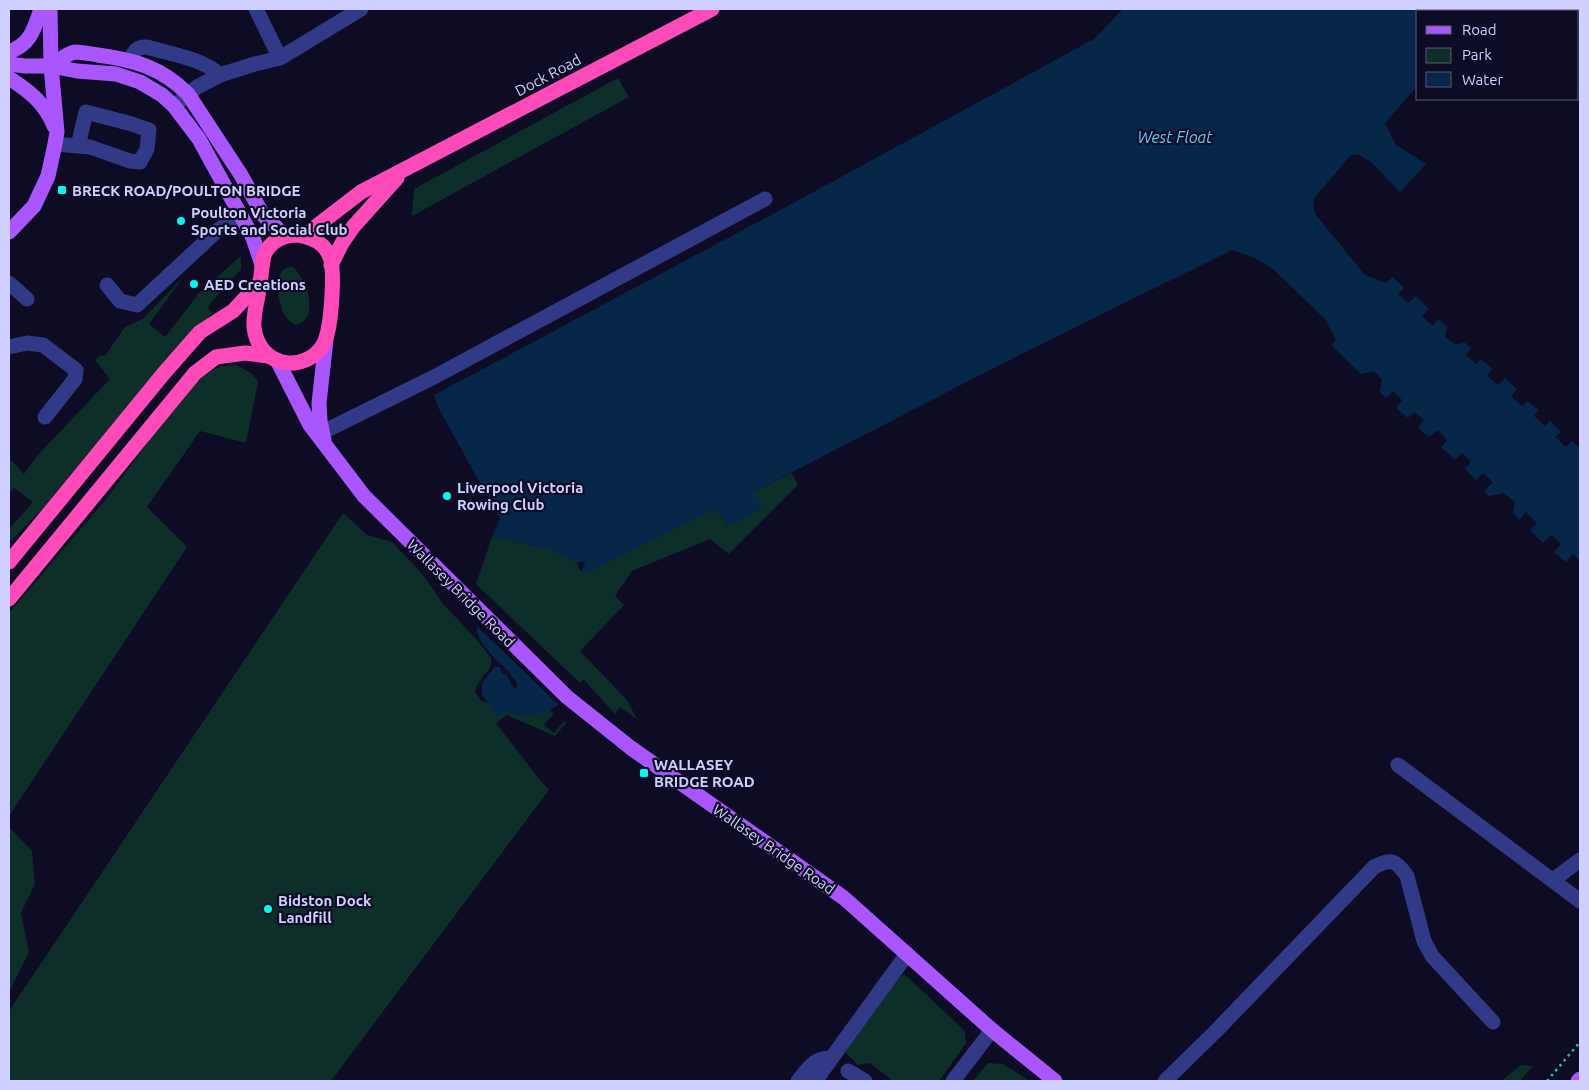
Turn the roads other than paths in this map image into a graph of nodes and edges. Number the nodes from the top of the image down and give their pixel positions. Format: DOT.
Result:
graph roads {
  1 [pos="41,9"];
  2 [pos="50,9"];
  3 [pos="256,9"];
  4 [pos="361,9"];
  5 [pos="712,9"];
  6 [pos="9,52"];
  7 [pos="280,58"];
  8 [pos="130,60"];
  9 [pos="9,64"];
  10 [pos="52,66"];
  11 [pos="220,75"];
  12 [pos="9,78"];
  13 [pos="188,94"];
  14 [pos="174,106"];
  15 [pos="56,138"];
  16 [pos="78,146"];
  17 [pos="401,173"];
  18 [pos="765,199"];
  19 [pos="241,215"];
  20 [pos="9,232"];
  21 [pos="285,236"];
  22 [pos="305,236"];
  23 [pos="262,265"];
  24 [pos="332,265"];
  25 [pos="260,282"];
  26 [pos="9,283"];
  27 [pos="107,285"];
  28 [pos="27,299"];
  29 [pos="326,340"];
  30 [pos="9,347"];
  31 [pos="272,358"];
  32 [pos="45,417"];
  33 [pos="324,439"];
  34 [pos="9,562"];
  35 [pos="9,599"];
  36 [pos="1398,765"];
  37 [pos="1580,860"];
  38 [pos="1553,880"];
  39 [pos="1580,901"];
  40 [pos="907,954"];
  41 [pos="1493,1022"];
  42 [pos="992,1030"];
  43 [pos="831,1059"];
  44 [pos="848,1071"];
  45 [pos="798,1081"];
  46 [pos="815,1081"];
  47 [pos="866,1081"];
  48 [pos="953,1081"];
  49 [pos="1056,1081"];
  50 [pos="1165,1081"];
  1 -- 6 [label="main road"];
  2 -- 10 [label="main road"];
  3 -- 7 [label="street"];
  4 -- 7 [label="street"];
  5 -- 17 [label="highway, Dock Road"];
  7 -- 11 [label="street"];
  8 -- 10 [label="main road"];
  8 -- 11 [label="street"];
  8 -- 13 [label="main road"];
  9 -- 10 [label="main road"];
  10 -- 14 [label="main road"];
  10 -- 15 [label="main road"];
  11 -- 13 [label="street"];
  12 -- 15 [label="main road"];
  13 -- 14 [label="street"];
  13 -- 21 [label="main road"];
  14 -- 19 [label="main road"];
  15 -- 16 [label="street"];
  15 -- 20 [label="main road"];
  16 -- 16 [label="street"];
  17 -- 22 [label="highway, Dock Road"];
  17 -- 24 [label="highway, Dock Road"];
  18 -- 33 [label="street"];
  19 -- 23 [label="main road"];
  19 -- 27 [label="street"];
  21 -- 22 [label="highway"];
  21 -- 23 [label="highway"];
  22 -- 24 [label="highway"];
  23 -- 25 [label="highway"];
  24 -- 29 [label="highway"];
  25 -- 31 [label="highway"];
  25 -- 34 [label="highway"];
  26 -- 28 [label="street"];
  29 -- 31 [label="highway"];
  29 -- 33 [label="main road"];
  30 -- 32 [label="street"];
  31 -- 33 [label="main road, Wallasey Bridge Road"];
  31 -- 35 [label="highway"];
  33 -- 40 [label="main road, Wallasey Bridge Road"];
  36 -- 38 [label="street"];
  37 -- 38 [label="street"];
  38 -- 39 [label="street"];
  40 -- 42 [label="main road, Wallasey Bridge Road"];
  40 -- 43 [label="street"];
  41 -- 50 [label="street"];
  42 -- 48 [label="street"];
  42 -- 49 [label="main road, Wallasey Bridge Road"];
  43 -- 45 [label="street"];
  43 -- 46 [label="street"];
  44 -- 47 [label="street"];
}
